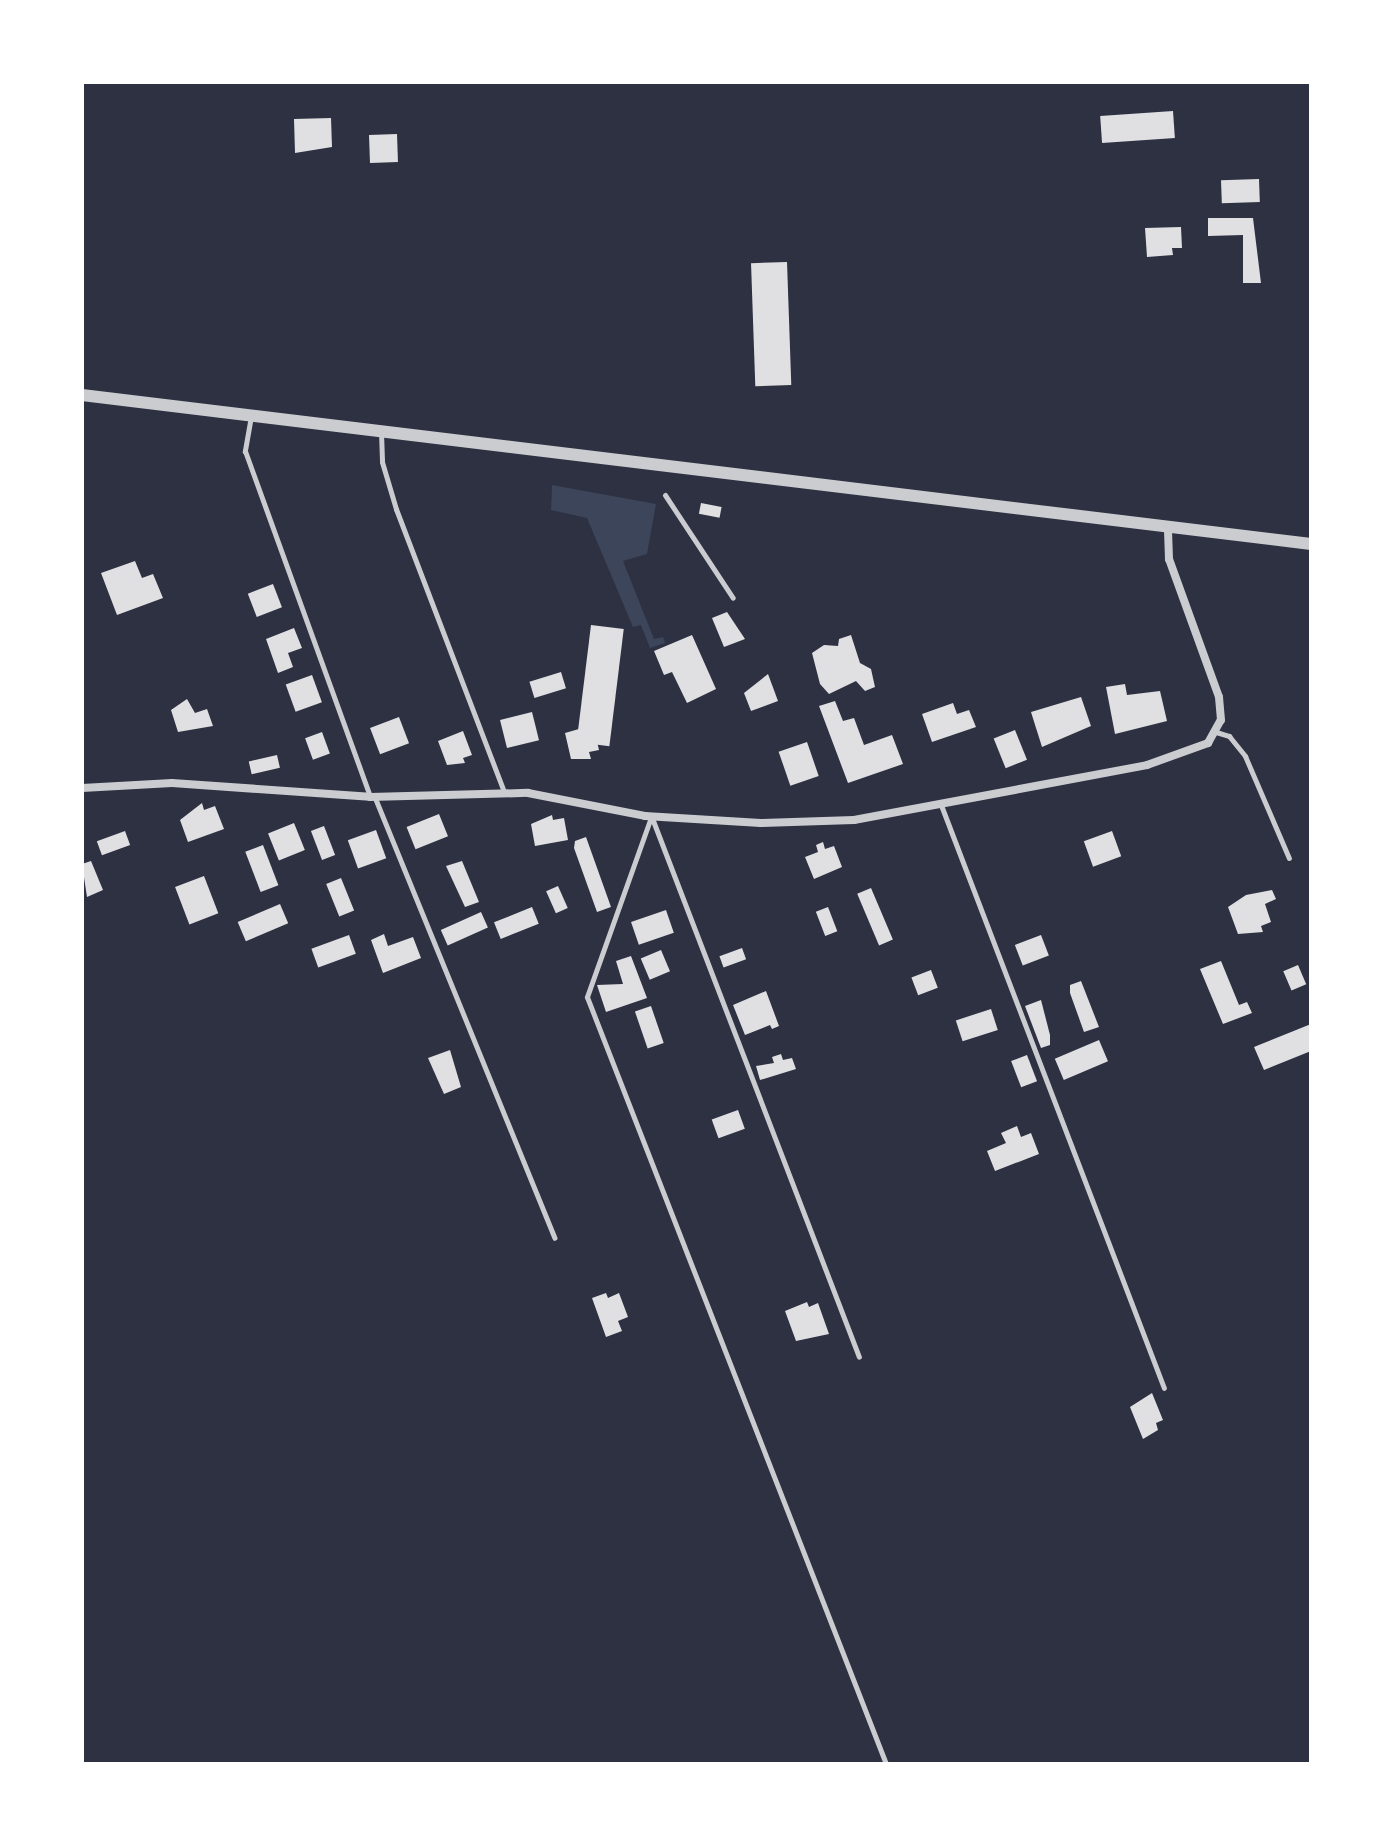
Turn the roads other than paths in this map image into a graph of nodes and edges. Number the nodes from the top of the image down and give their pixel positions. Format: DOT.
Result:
graph roads {
  1 [pos="82,395"];
  2 [pos="251,415"];
  3 [pos="381,431"];
  4 [pos="665,495"];
  5 [pos="1168,527"];
  6 [pos="1311,544"];
  7 [pos="733,598"];
  8 [pos="1216,732"];
  9 [pos="82,788"];
  10 [pos="505,794"];
  11 [pos="372,797"];
  12 [pos="941,805"];
  13 [pos="651,817"];
  14 [pos="1289,858"];
  15 [pos="555,1238"];
  16 [pos="859,1357"];
  17 [pos="1164,1388"];
  18 [pos="886,1764"];
  1 -- 2 [label="street"];
  2 -- 3 [label="street"];
  2 -- 11 [label="lane"];
  3 -- 5 [label="street"];
  3 -- 10 [label="lane"];
  4 -- 7 [label="lane"];
  5 -- 6 [label="street"];
  5 -- 8 [label="street"];
  8 -- 12 [label="street"];
  8 -- 14 [label="lane"];
  9 -- 11 [label="street"];
  10 -- 11 [label="street"];
  10 -- 13 [label="street"];
  11 -- 15 [label="lane"];
  12 -- 13 [label="street"];
  12 -- 17 [label="lane"];
  13 -- 16 [label="lane"];
  13 -- 18 [label="lane"];
}
